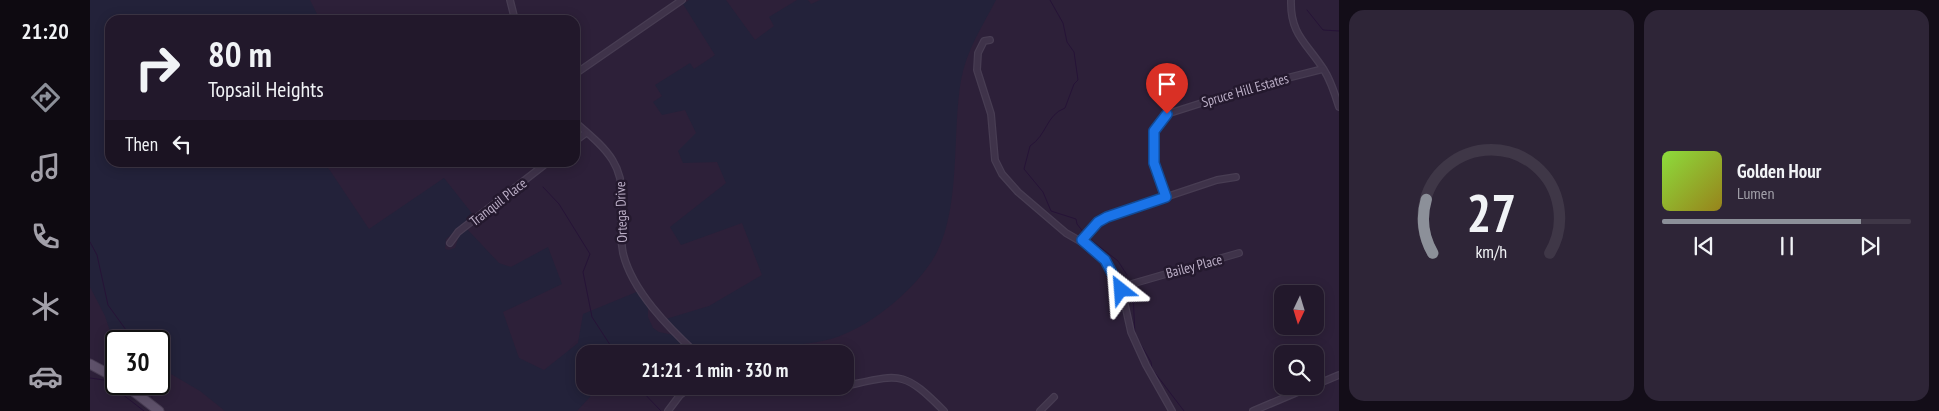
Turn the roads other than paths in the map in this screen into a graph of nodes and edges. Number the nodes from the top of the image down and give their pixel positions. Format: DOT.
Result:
graph roads {
  1 [pos="510,0"];
  2 [pos="682,0"];
  3 [pos="1291,0"];
  4 [pos="514,15"];
  5 [pos="990,40"];
  6 [pos="1323,69"];
  7 [pos="580,71"];
  8 [pos="1339,106"];
  9 [pos="580,127"];
  10 [pos="586,132"];
  11 [pos="580,137"];
  12 [pos="542,167"];
  13 [pos="1236,177"];
  14 [pos="1166,197"];
  15 [pos="1082,240"];
  16 [pos="450,243"];
  17 [pos="1239,253"];
  18 [pos="1121,288"];
  19 [pos="688,345"];
  20 [pos="90,364"];
  21 [pos="105,372"];
  22 [pos="1339,375"];
  23 [pos="1324,381"];
  24 [pos="854,384"];
  25 [pos="138,395"];
  26 [pos="680,395"];
  27 [pos="1291,395"];
  28 [pos="1054,397"];
  29 [pos="159,411"];
  30 [pos="668,411"];
  31 [pos="944,411"];
  32 [pos="1040,411"];
  33 [pos="1172,411"];
  34 [pos="1253,411"];
  1 -- 4 [label="street"];
  2 -- 7 [label="street"];
  3 -- 6 [label="street"];
  5 -- 15 [label="street"];
  6 -- 8 [label="street"];
  6 -- 14 [label="street, Spruce Hill Estates"];
  9 -- 10 [label="street, Ortega Drive"];
  10 -- 11 [label="street"];
  10 -- 19 [label="street, Ortega Drive"];
  12 -- 16 [label="street, Tranquil Place"];
  13 -- 14 [label="street"];
  14 -- 15 [label="street"];
  15 -- 18 [label="street"];
  17 -- 18 [label="street, Bailey Place"];
  18 -- 33 [label="street"];
  20 -- 21 [label="main road"];
  22 -- 23 [label="street"];
  24 -- 31 [label="street"];
  25 -- 29 [label="main road"];
  26 -- 30 [label="street"];
  27 -- 34 [label="street"];
  28 -- 32 [label="street"];
}
